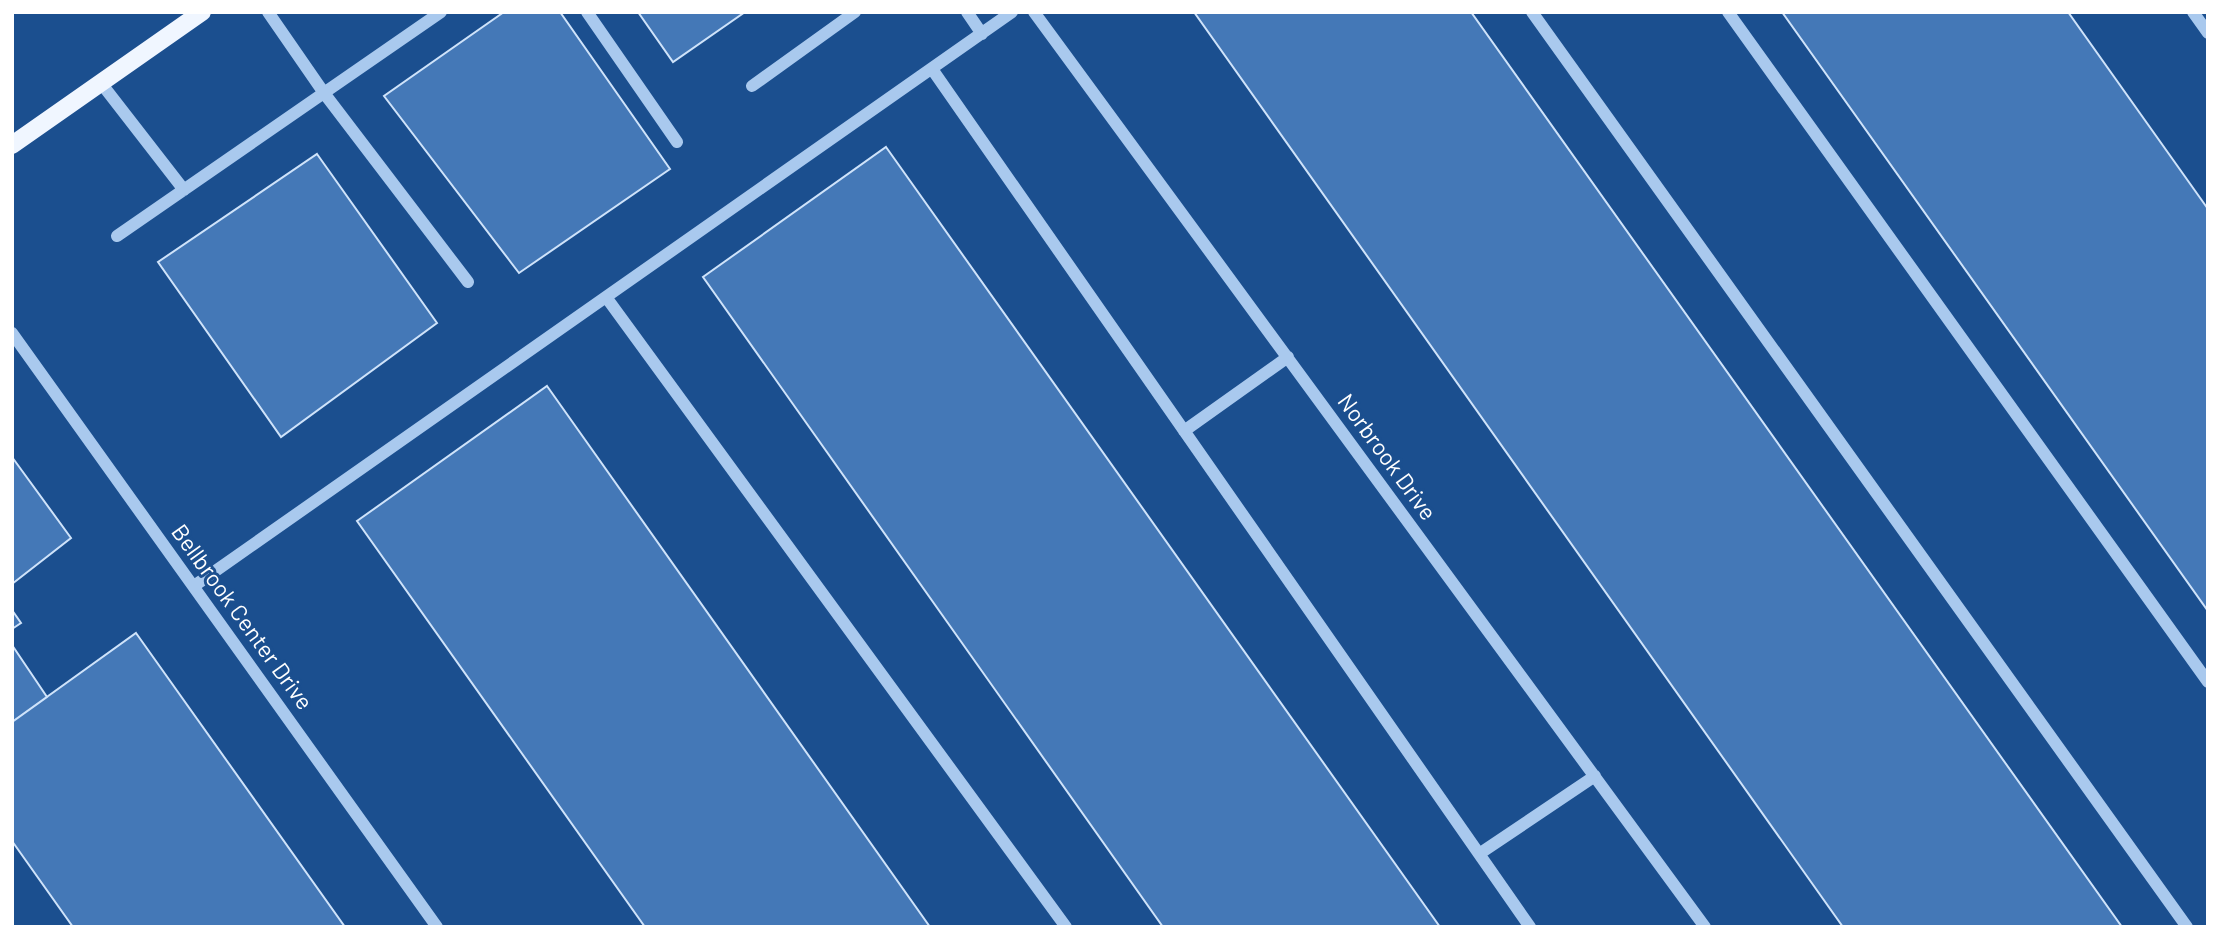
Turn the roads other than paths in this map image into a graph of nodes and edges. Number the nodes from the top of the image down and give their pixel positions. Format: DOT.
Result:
graph roads {
  1 [pos="201,12"];
  2 [pos="268,12"];
  3 [pos="441,12"];
  4 [pos="587,12"];
  5 [pos="855,12"];
  6 [pos="967,12"];
  7 [pos="1012,12"];
  8 [pos="1034,12"];
  9 [pos="1532,12"];
  10 [pos="1728,12"];
  11 [pos="2193,12"];
  12 [pos="2208,33"];
  13 [pos="982,34"];
  14 [pos="932,69"];
  15 [pos="101,83"];
  16 [pos="752,86"];
  17 [pos="324,93"];
  18 [pos="677,142"];
  19 [pos="12,145"];
  20 [pos="184,190"];
  21 [pos="117,236"];
  22 [pos="468,282"];
  23 [pos="606,297"];
  24 [pos="12,333"];
  25 [pos="1287,357"];
  26 [pos="1184,431"];
  27 [pos="194,586"];
  28 [pos="2208,682"];
  29 [pos="1595,776"];
  30 [pos="1479,854"];
  31 [pos="437,927"];
  32 [pos="1066,927"];
  33 [pos="1530,927"];
  34 [pos="1705,927"];
  35 [pos="2187,927"];
  1 -- 15 [label="main road"];
  2 -- 17 [label="street"];
  3 -- 17 [label="street"];
  4 -- 18 [label="street"];
  5 -- 16 [label="street"];
  6 -- 13 [label="street"];
  7 -- 13 [label="street"];
  8 -- 25 [label="street, Norbrook Drive"];
  9 -- 35 [label="street"];
  10 -- 28 [label="street"];
  11 -- 12 [label="street"];
  13 -- 14 [label="street"];
  14 -- 23 [label="street"];
  14 -- 26 [label="street"];
  15 -- 19 [label="main road"];
  15 -- 20 [label="street"];
  17 -- 20 [label="street"];
  17 -- 22 [label="street"];
  20 -- 21 [label="street"];
  23 -- 27 [label="street"];
  23 -- 32 [label="street"];
  24 -- 27 [label="street, Bellbrook Center Drive"];
  25 -- 26 [label="street"];
  25 -- 29 [label="street, Norbrook Drive"];
  26 -- 30 [label="street"];
  27 -- 31 [label="street, Bellbrook Center Drive"];
  29 -- 30 [label="street"];
  29 -- 34 [label="street, Norbrook Drive"];
  30 -- 33 [label="street"];
}
